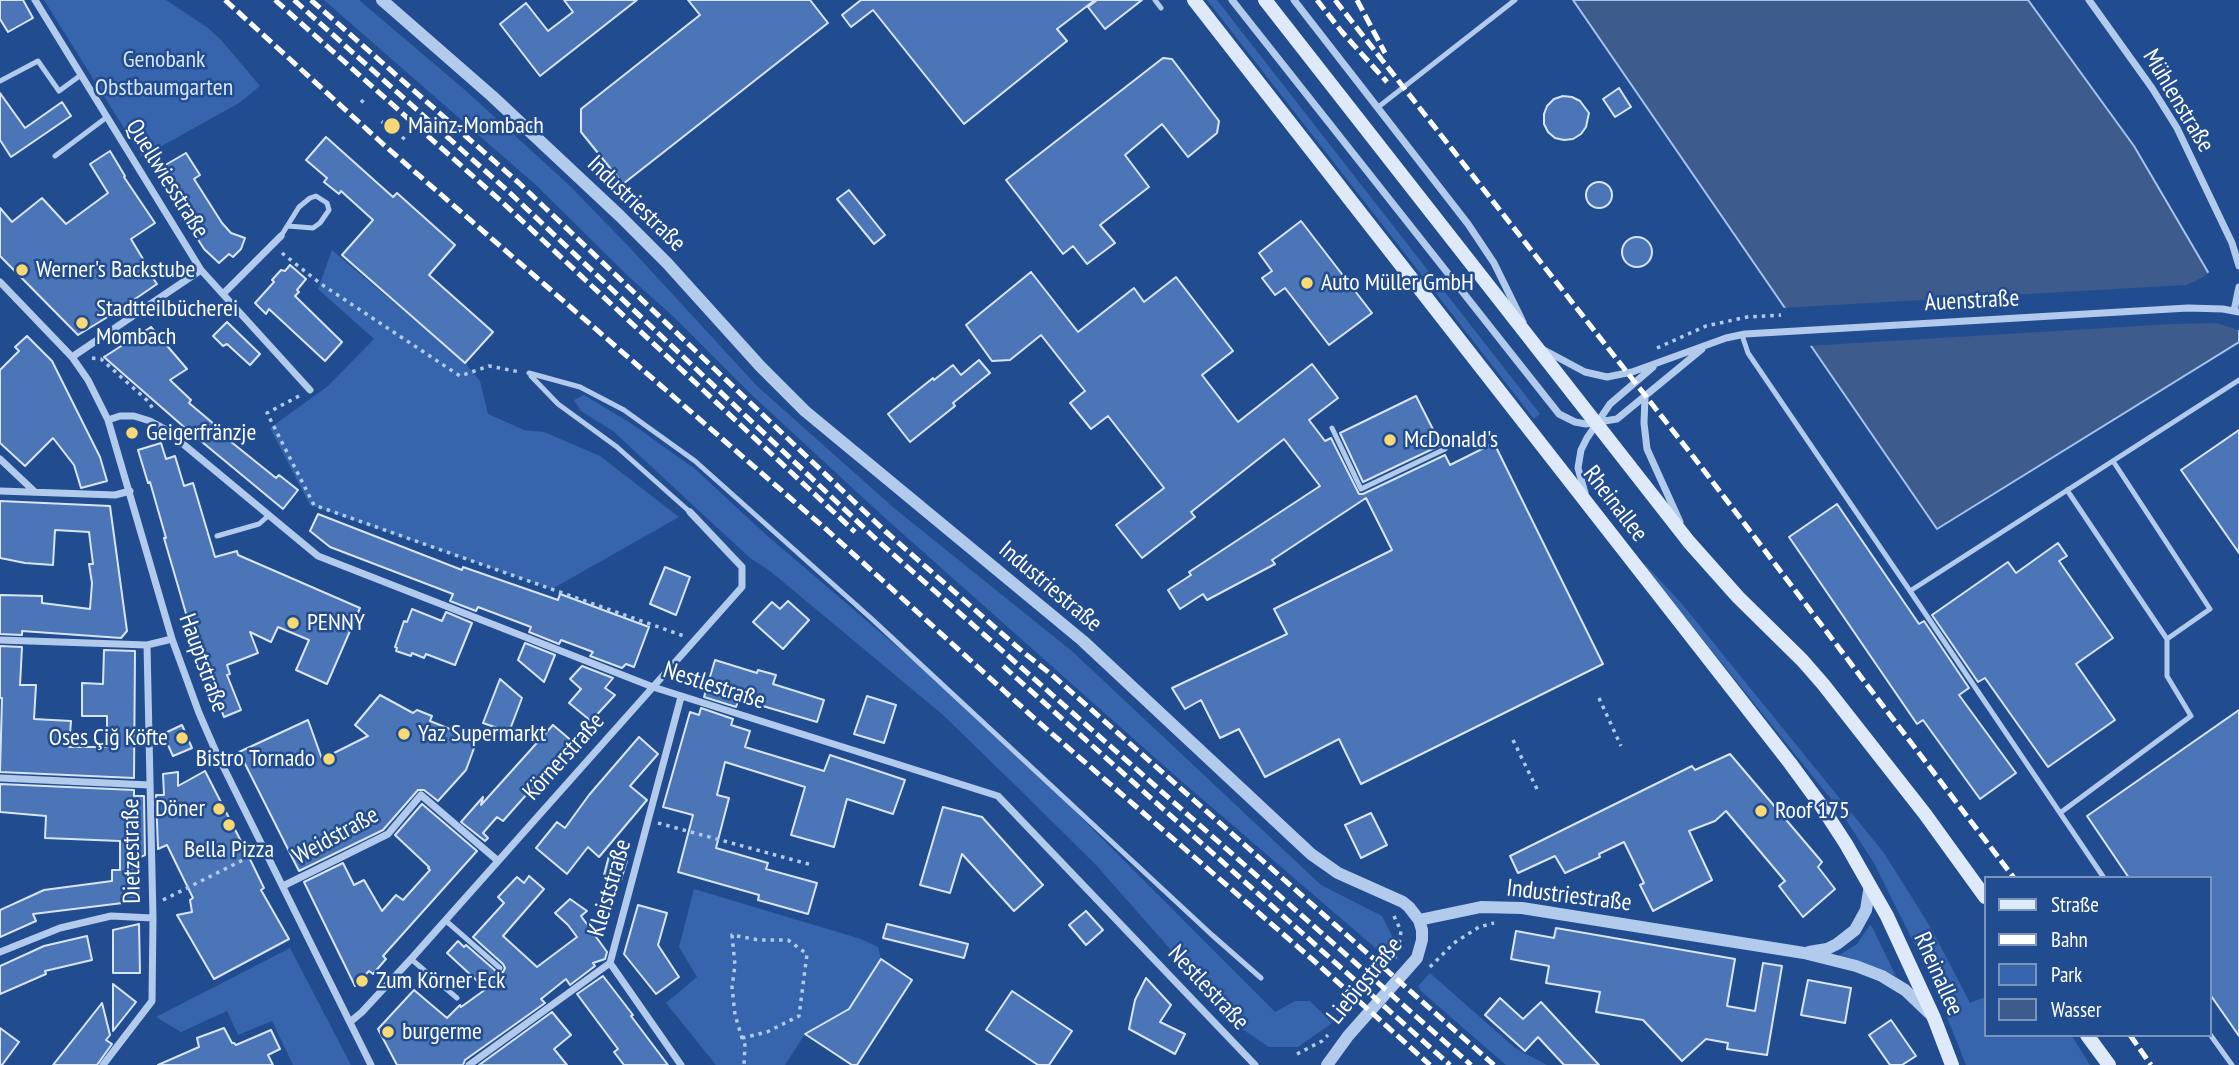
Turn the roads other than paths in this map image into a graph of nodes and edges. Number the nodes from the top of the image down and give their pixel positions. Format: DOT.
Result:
graph roads {
  1 [pos="35,0"];
  2 [pos="382,0"];
  3 [pos="1155,0"];
  4 [pos="1194,0"];
  5 [pos="1232,0"];
  6 [pos="1265,0"];
  7 [pos="1294,0"];
  8 [pos="1514,0"];
  9 [pos="2089,0"];
  10 [pos="1161,8"];
  11 [pos="81,75"];
  12 [pos="0,81"];
  13 [pos="1377,108"];
  14 [pos="107,117"];
  15 [pos="55,156"];
  16 [pos="288,226"];
  17 [pos="281,236"];
  18 [pos="2239,266"];
  19 [pos="201,270"];
  20 [pos="0,282"];
  21 [pos="2239,287"];
  22 [pos="224,293"];
  23 [pos="2236,312"];
  24 [pos="1742,335"];
  25 [pos="1533,344"];
  26 [pos="1708,345"];
  27 [pos="72,357"];
  28 [pos="1659,363"];
  29 [pos="2239,380"];
  30 [pos="310,390"];
  31 [pos="1645,397"];
  32 [pos="108,420"];
  33 [pos="1596,423"];
  34 [pos="1332,428"];
  35 [pos="1445,449"];
  36 [pos="0,459"];
  37 [pos="2113,461"];
  38 [pos="2067,490"];
  39 [pos="0,491"];
  40 [pos="130,491"];
  41 [pos="35,493"];
  42 [pos="1591,509"];
  43 [pos="690,512"];
  44 [pos="268,516"];
  45 [pos="217,536"];
  46 [pos="1689,542"];
  47 [pos="1910,591"];
  48 [pos="172,639"];
  49 [pos="2166,639"];
  50 [pos="0,640"];
  51 [pos="148,645"];
  52 [pos="653,687"];
  53 [pos="681,697"];
  54 [pos="0,778"];
  55 [pos="150,785"];
  56 [pos="2060,813"];
  57 [pos="498,860"];
  58 [pos="2103,876"];
  59 [pos="1870,884"];
  60 [pos="283,886"];
  61 [pos="1983,894"];
  62 [pos="153,918"];
  63 [pos="445,920"];
  64 [pos="1419,920"];
  65 [pos="0,951"];
  66 [pos="1804,953"];
  67 [pos="411,958"];
  68 [pos="610,963"];
  69 [pos="500,968"];
  70 [pos="1261,978"];
  71 [pos="457,998"];
  72 [pos="1934,1018"];
  73 [pos="350,1022"];
  74 [pos="2211,1036"];
  75 [pos="2088,1037"];
  76 [pos="103,1065"];
  77 [pos="371,1065"];
  78 [pos="470,1065"];
  79 [pos="681,1065"];
  80 [pos="1255,1065"];
  81 [pos="1327,1065"];
  82 [pos="1952,1065"];
  83 [pos="2109,1065"];
  84 [pos="2232,1065"];
  1 -- 11 [label="street, Quellwiesstraße"];
  2 -- 64 [label="street, Industriestraße"];
  3 -- 10 [label="lane"];
  4 -- 42 [label="main road, Rheinallee"];
  5 -- 33 [label="street"];
  6 -- 25 [label="main road, Rheinallee"];
  7 -- 13 [label="street, Rheinallee"];
  8 -- 13 [label="lane"];
  9 -- 18 [label="street, Mühlenstraße"];
  11 -- 12 [label="lane"];
  11 -- 14 [label="street, Quellwiesstraße"];
  13 -- 25 [label="street, Rheinallee"];
  14 -- 15 [label="lane"];
  14 -- 19 [label="street, Quellwiesstraße"];
  16 -- 16 [label="lane"];
  16 -- 17 [label="lane"];
  17 -- 22 [label="street"];
  19 -- 22 [label="street, Quellwiesstraße"];
  19 -- 27 [label="street, Quellwiesstraße"];
  20 -- 27 [label="street, Hauptstraße"];
  21 -- 23 [label="street"];
  22 -- 30 [label="street, Quellwiesstraße"];
  23 -- 24 [label="street, Auenstraße"];
  24 -- 26 [label="street, Auenstraße"];
  24 -- 47 [label="lane"];
  25 -- 28 [label="street, Auenstraße"];
  25 -- 33 [label="main road, Rheinallee"];
  26 -- 28 [label="street, Auenstraße"];
  26 -- 31 [label="street, Auenstraße"];
  27 -- 32 [label="street, Hauptstraße"];
  28 -- 33 [label="street, Auenstraße"];
  29 -- 37 [label="lane"];
  31 -- 33 [label="street, Auenstraße"];
  31 -- 46 [label="street"];
  32 -- 40 [label="street, Hauptstraße"];
  32 -- 44 [label="street, Nestlestraße"];
  33 -- 42 [label="street, Auenstraße"];
  33 -- 46 [label="main road, Rheinallee"];
  34 -- 35 [label="lane"];
  36 -- 41 [label="street"];
  37 -- 38 [label="lane"];
  37 -- 49 [label="lane"];
  38 -- 47 [label="lane"];
  38 -- 49 [label="lane"];
  39 -- 41 [label="street"];
  40 -- 41 [label="street"];
  40 -- 48 [label="street, Hauptstraße"];
  42 -- 59 [label="main road, Rheinallee"];
  43 -- 52 [label="street, Körnerstraße"];
  43 -- 70 [label="lane"];
  44 -- 45 [label="lane"];
  44 -- 52 [label="street, Nestlestraße"];
  46 -- 61 [label="main road, Rheinallee"];
  47 -- 56 [label="lane"];
  48 -- 51 [label="street"];
  48 -- 60 [label="street, Hauptstraße"];
  49 -- 56 [label="lane"];
  50 -- 51 [label="street"];
  51 -- 55 [label="street, Dietzestraße"];
  52 -- 53 [label="street, Nestlestraße"];
  52 -- 57 [label="street, Körnerstraße"];
  53 -- 68 [label="street, Kleiststraße"];
  53 -- 80 [label="street, Nestlestraße"];
  54 -- 55 [label="street"];
  55 -- 62 [label="street, Dietzestraße"];
  56 -- 58 [label="lane"];
  57 -- 60 [label="street, Weidstraße"];
  57 -- 63 [label="street, Körnerstraße"];
  59 -- 66 [label="street, Industriestraße"];
  59 -- 72 [label="main road, Rheinallee"];
  60 -- 73 [label="street, Hauptstraße"];
  62 -- 65 [label="street"];
  62 -- 76 [label="street, Dietzestraße"];
  63 -- 67 [label="street, Körnerstraße"];
  63 -- 69 [label="lane"];
  64 -- 66 [label="street, Industriestraße"];
  64 -- 81 [label="street, Liebigstraße"];
  66 -- 72 [label="street, Industriestraße"];
  67 -- 71 [label="lane"];
  67 -- 73 [label="street, Körnerstraße"];
  68 -- 78 [label="street, Kleiststraße"];
  68 -- 79 [label="street"];
  72 -- 82 [label="main road, Rheinallee"];
  73 -- 77 [label="street, Hauptstraße"];
  74 -- 84 [label="lane"];
  75 -- 83 [label="main road"];
}
